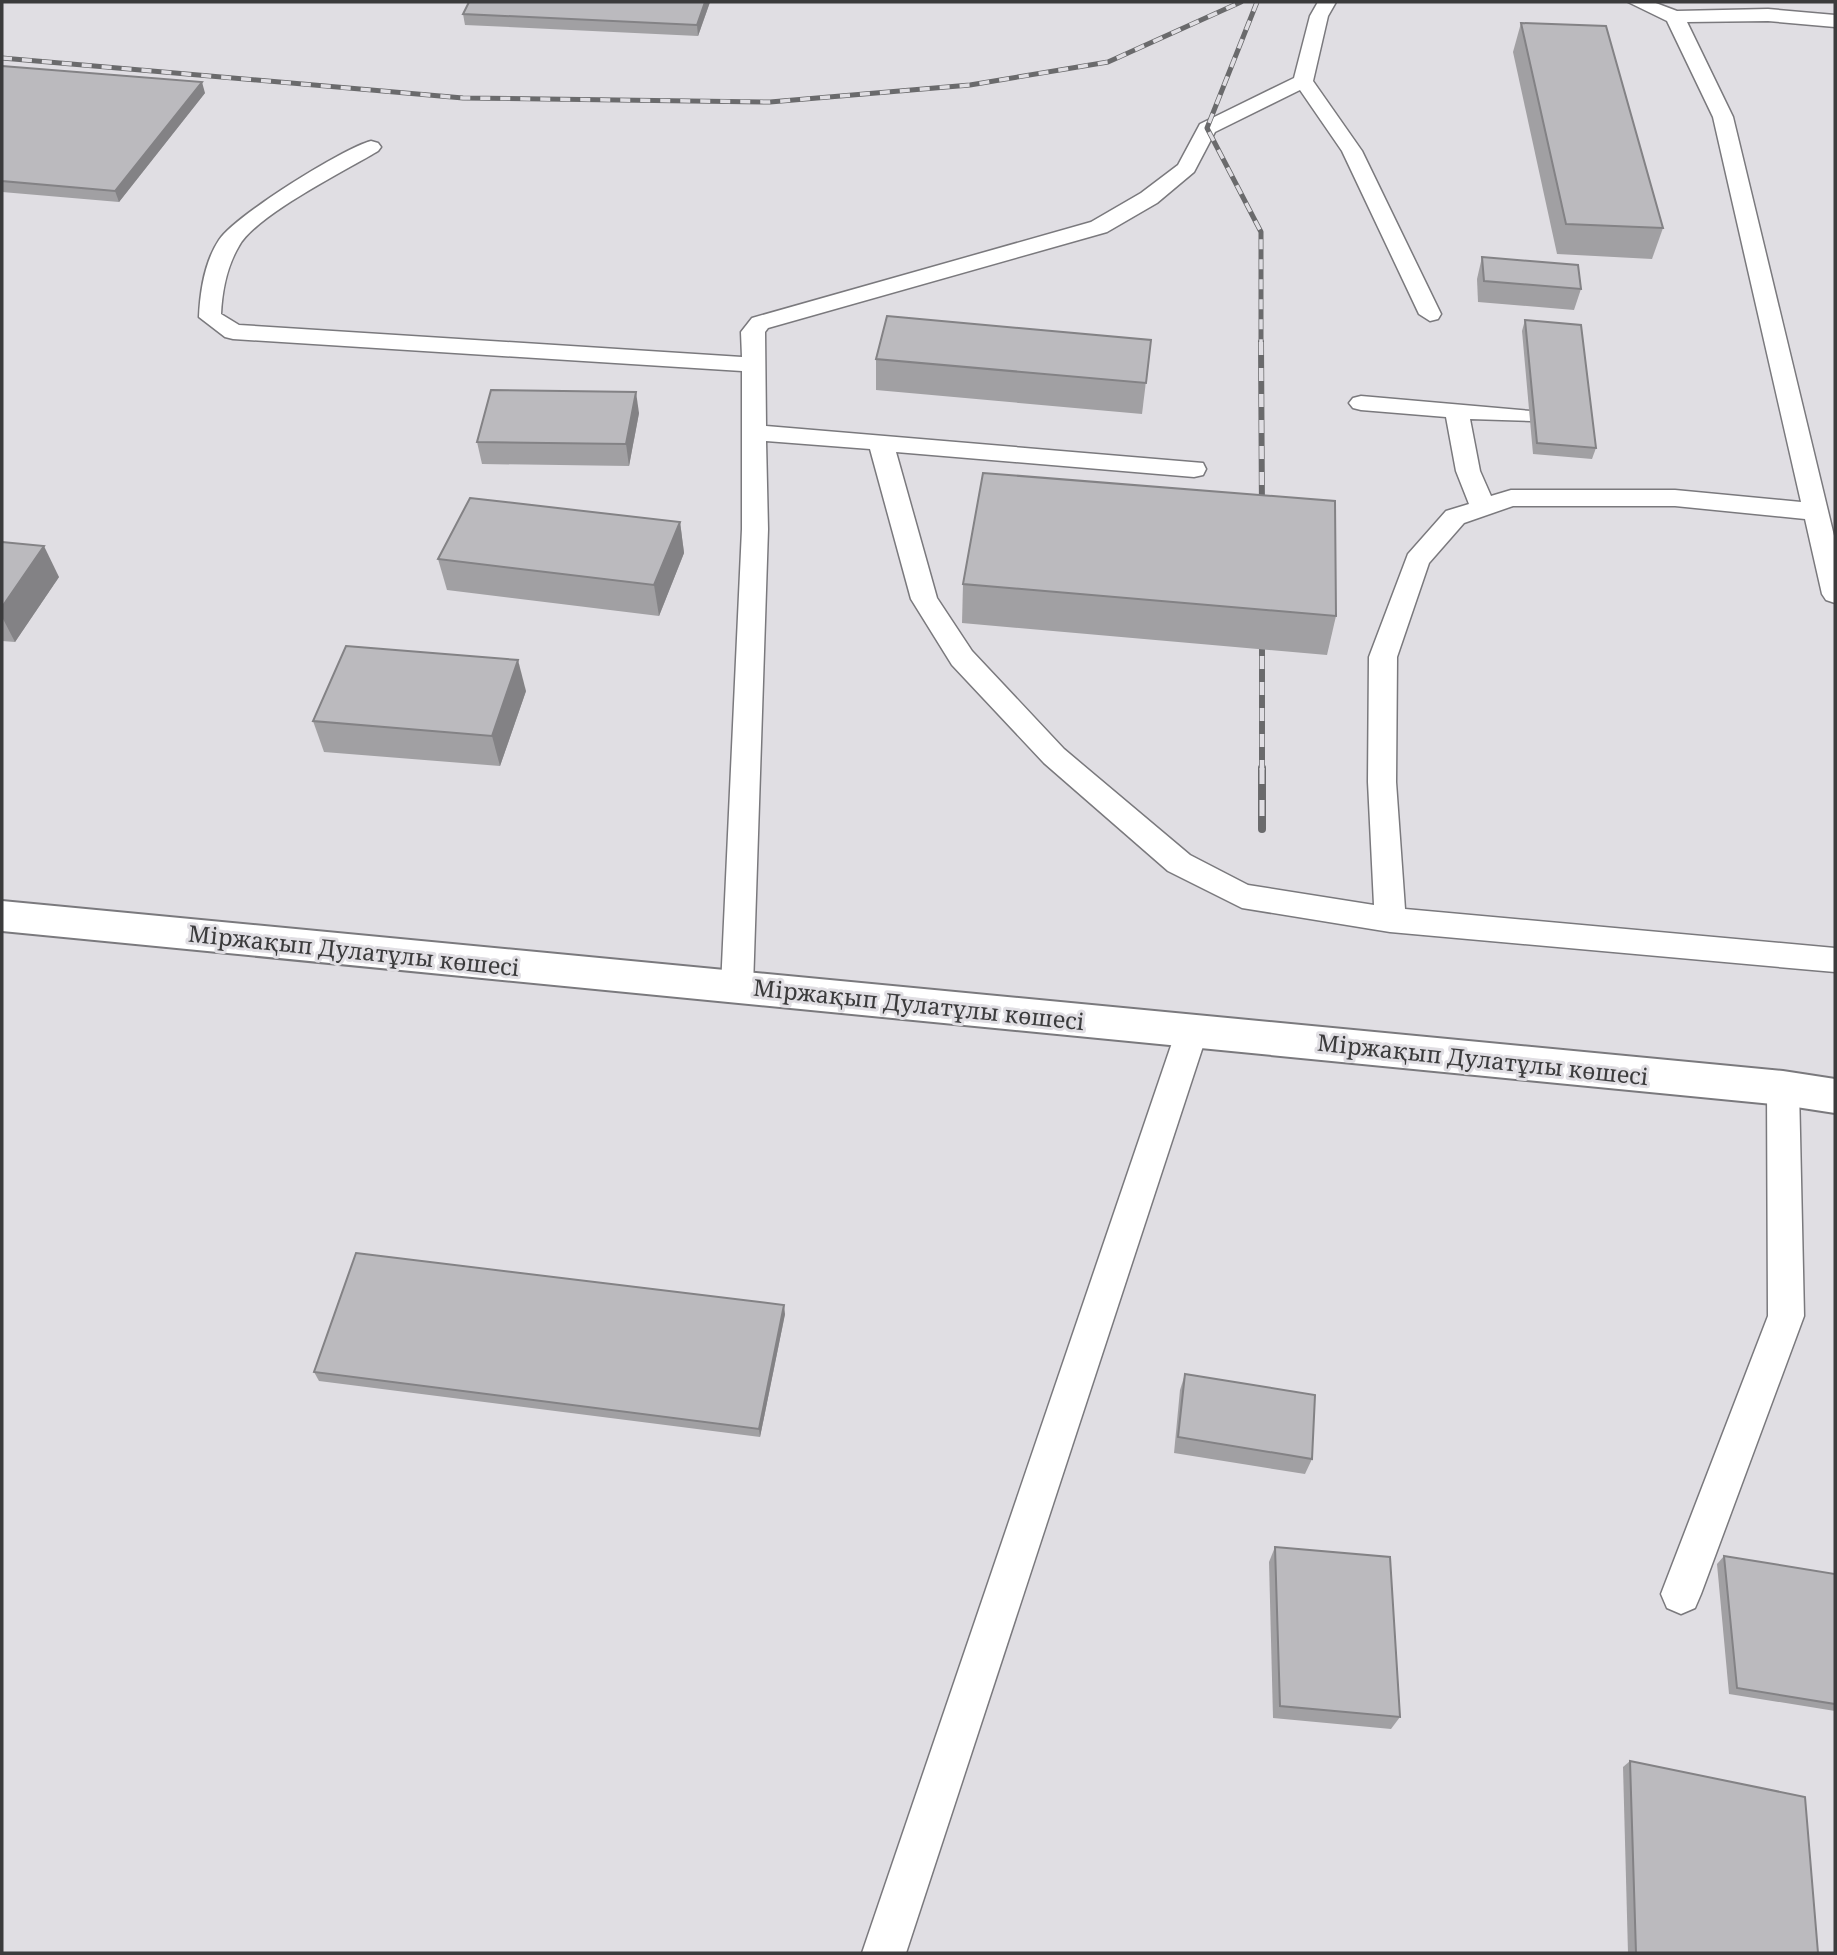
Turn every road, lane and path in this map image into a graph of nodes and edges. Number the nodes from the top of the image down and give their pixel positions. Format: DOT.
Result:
graph roads {
  1 [pos="1327,2"];
  2 [pos="1637,2"];
  3 [pos="1819,2"];
  4 [pos="1768,15"];
  5 [pos="1675,17"];
  6 [pos="1835,21"];
  7 [pos="1303,81"];
  8 [pos="371,147"];
  9 [pos="1430,314"];
  10 [pos="753,365"];
  11 [pos="1361,403"];
  12 [pos="1457,413"];
  13 [pos="1522,416"];
  14 [pos="754,432"];
  15 [pos="881,443"];
  16 [pos="1194,469"];
  17 [pos="1483,508"];
  18 [pos="1816,512"];
  19 [pos="1835,594"];
  20 [pos="2,916"];
  21 [pos="1390,920"];
  22 [pos="1835,960"];
  23 [pos="737,987"];
  24 [pos="1192,1031"];
  25 [pos="1783,1088"];
  26 [pos="1835,1096"];
  27 [pos="1681,1594"];
  28 [pos="884,1953"];
  1 -- 7 [label="lane"];
  2 -- 5 [label="lane"];
  3 -- 4 [label="lane"];
  4 -- 5 [label="lane"];
  4 -- 6 [label="lane"];
  5 -- 18 [label="lane"];
  7 -- 9 [label="lane"];
  7 -- 10 [label="lane"];
  8 -- 10 [label="lane"];
  10 -- 14 [label="lane"];
  11 -- 12 [label="lane"];
  12 -- 13 [label="lane"];
  12 -- 17 [label="lane"];
  14 -- 15 [label="lane"];
  14 -- 23 [label="lane"];
  15 -- 16 [label="lane"];
  15 -- 21 [label="lane"];
  17 -- 18 [label="lane"];
  17 -- 21 [label="lane"];
  18 -- 19 [label="lane"];
  20 -- 23 [label="street, Міржақып Дулатұлы көшесі"];
  21 -- 22 [label="lane"];
  23 -- 24 [label="street, Міржақып Дулатұлы көшесі"];
  24 -- 25 [label="street, Міржақып Дулатұлы көшесі"];
  24 -- 28 [label="lane"];
  25 -- 26 [label="street, Міржақып Дулатұлы көшесі"];
  25 -- 27 [label="lane"];
}
